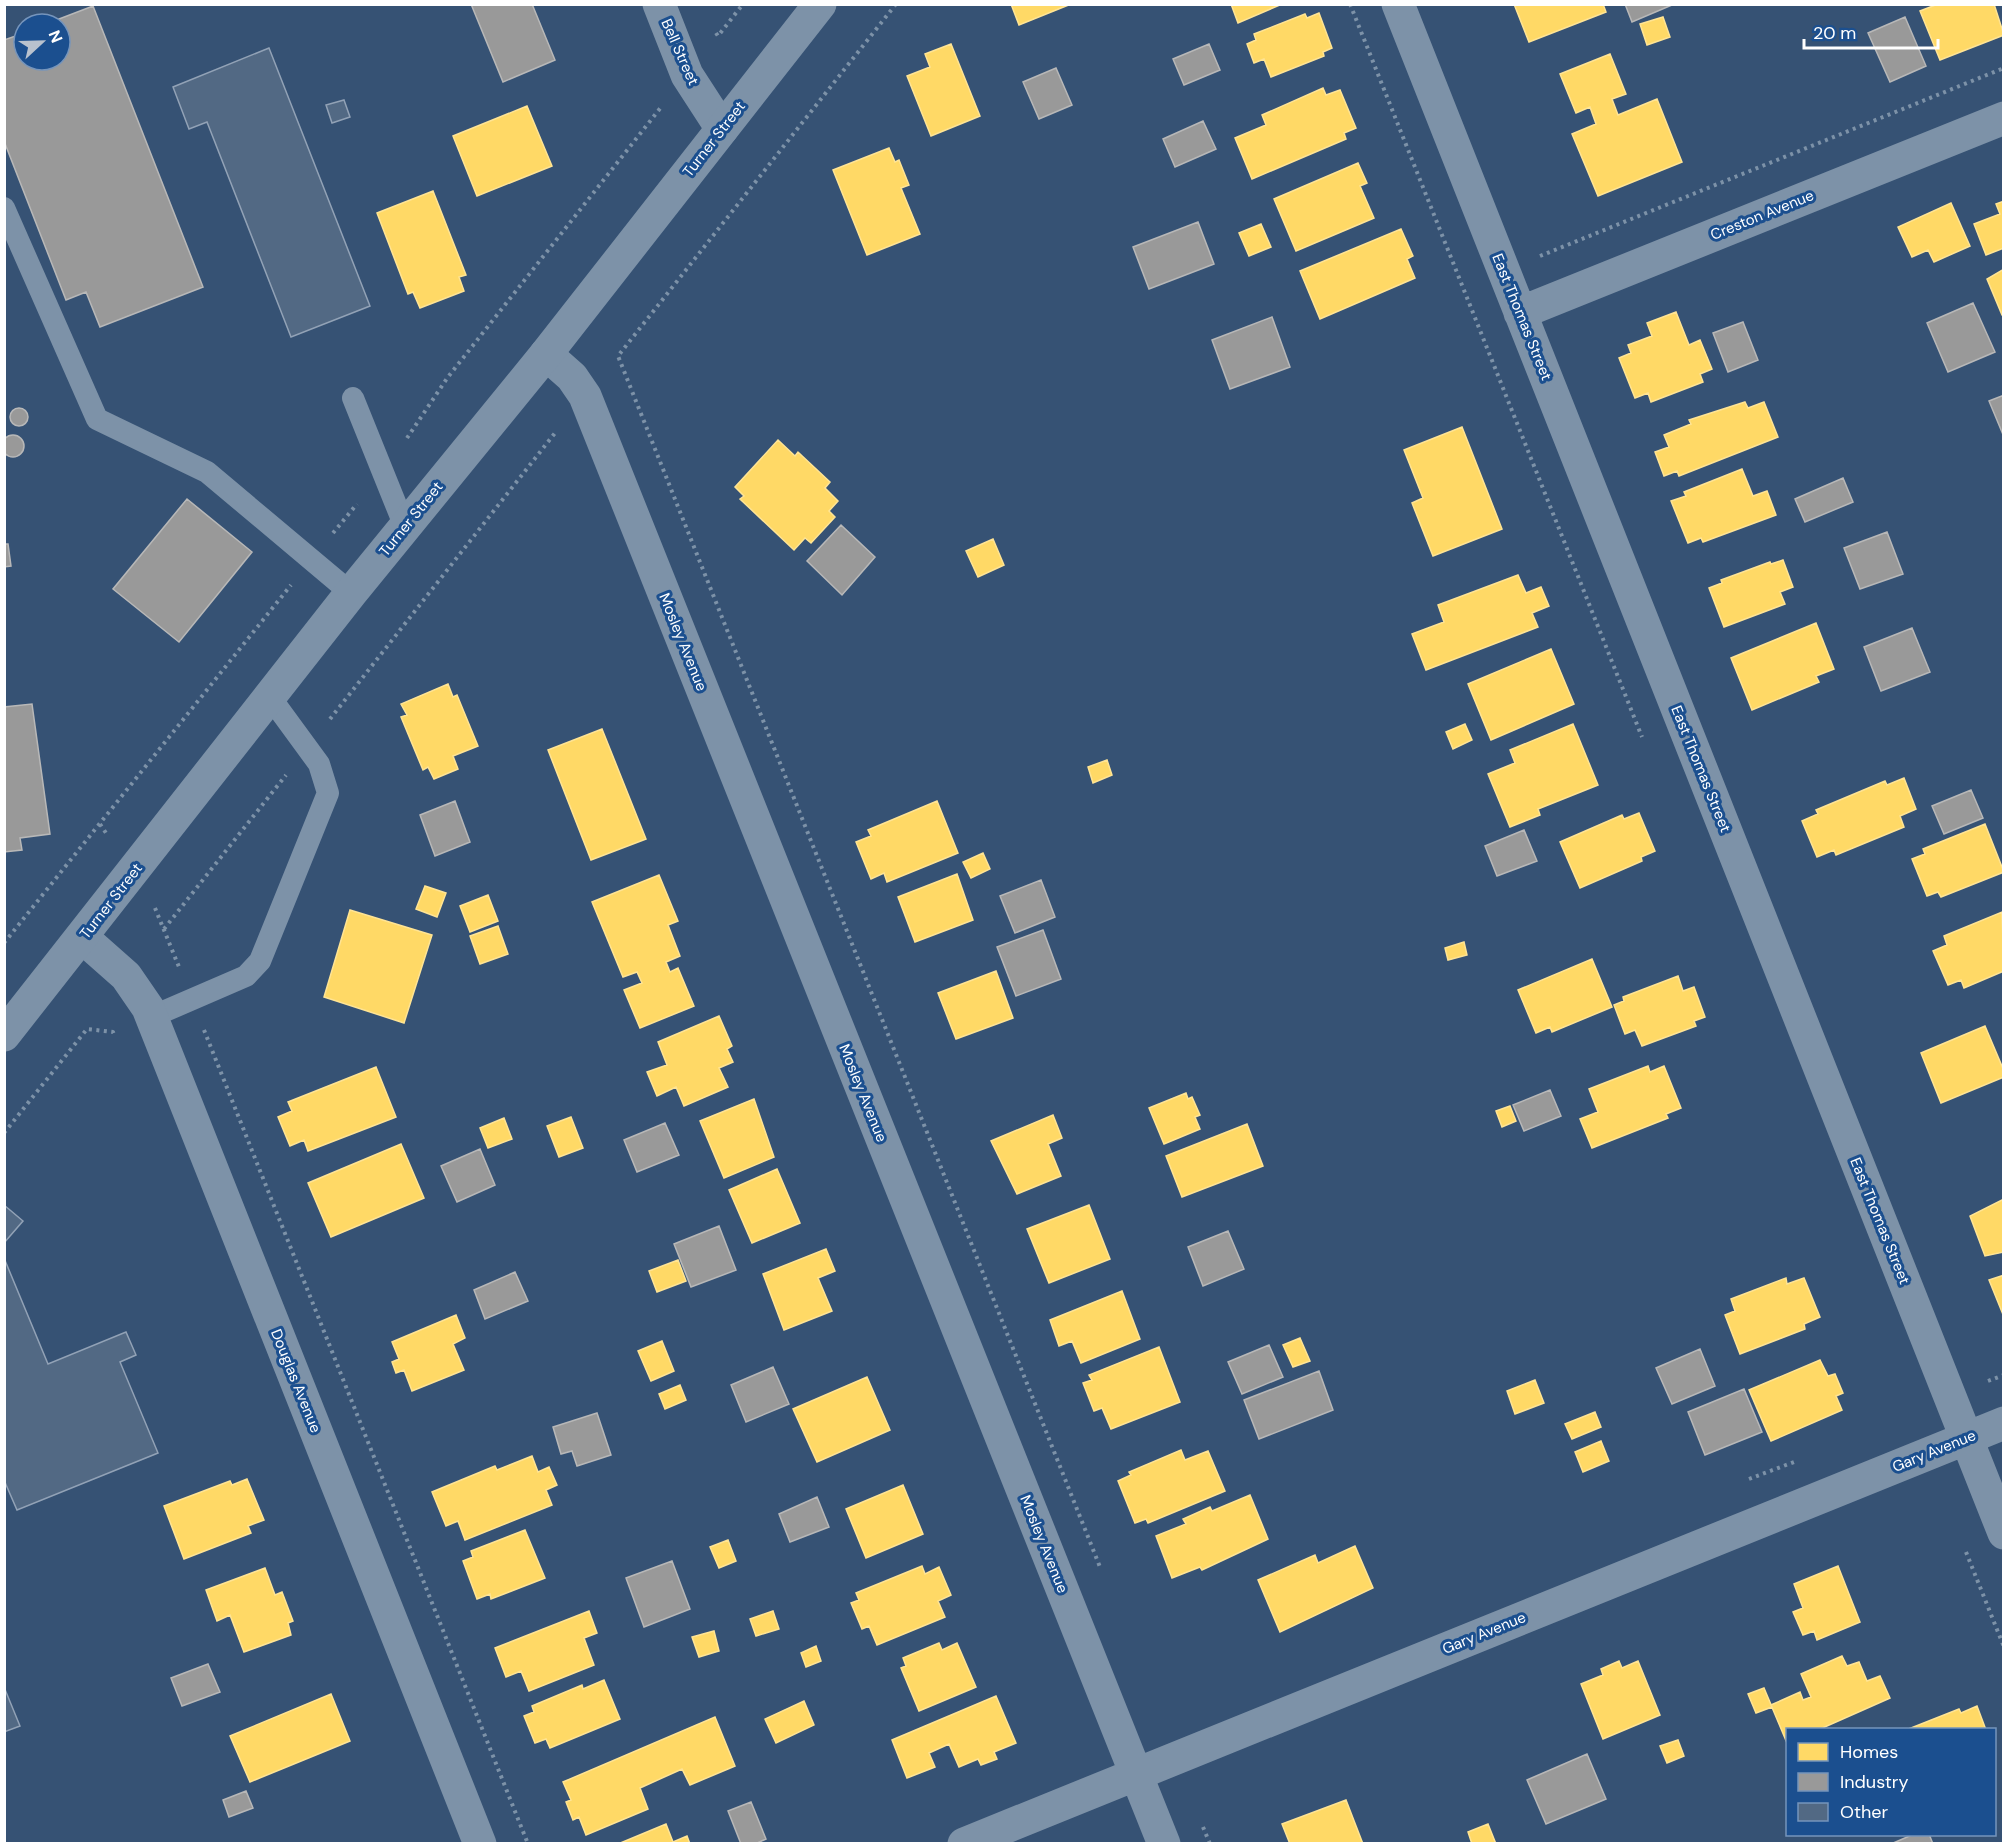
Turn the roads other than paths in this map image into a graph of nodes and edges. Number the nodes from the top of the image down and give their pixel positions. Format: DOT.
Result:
graph roads {
  1 [pos="659,4"];
  2 [pos="820,4"];
  3 [pos="1398,4"];
  4 [pos="2004,118"];
  5 [pos="722,129"];
  6 [pos="4,208"];
  7 [pos="1520,313"];
  8 [pos="546,354"];
  9 [pos="352,398"];
  10 [pos="405,527"];
  11 [pos="351,593"];
  12 [pos="270,697"];
  13 [pos="83,938"];
  14 [pos="151,1017"];
  15 [pos="4,1035"];
  16 [pos="2004,1423"];
  17 [pos="1965,1438"];
  18 [pos="2004,1533"];
  19 [pos="1136,1774"];
  20 [pos="480,1844"];
  21 [pos="964,1844"];
  22 [pos="1164,1844"];
  1 -- 5 [label="street, Bell Street"];
  2 -- 5 [label="street, Turner Street"];
  3 -- 7 [label="street, East Thomas Street"];
  4 -- 7 [label="street, Creston Avenue"];
  5 -- 8 [label="street, Turner Street"];
  6 -- 11 [label="lane"];
  7 -- 17 [label="street, East Thomas Street"];
  8 -- 10 [label="street, Turner Street"];
  8 -- 19 [label="street, Mosley Avenue"];
  9 -- 10 [label="lane"];
  10 -- 11 [label="street, Turner Street"];
  11 -- 12 [label="street, Turner Street"];
  12 -- 13 [label="street, Turner Street"];
  12 -- 14 [label="lane"];
  13 -- 14 [label="street, Douglas Avenue"];
  13 -- 15 [label="street, Turner Street"];
  14 -- 20 [label="street, Douglas Avenue"];
  16 -- 17 [label="street, Gary Avenue"];
  17 -- 18 [label="street, East Thomas Street"];
  17 -- 19 [label="street, Gary Avenue"];
  19 -- 21 [label="street, Gary Avenue"];
  19 -- 22 [label="street, Mosley Avenue"];
}
